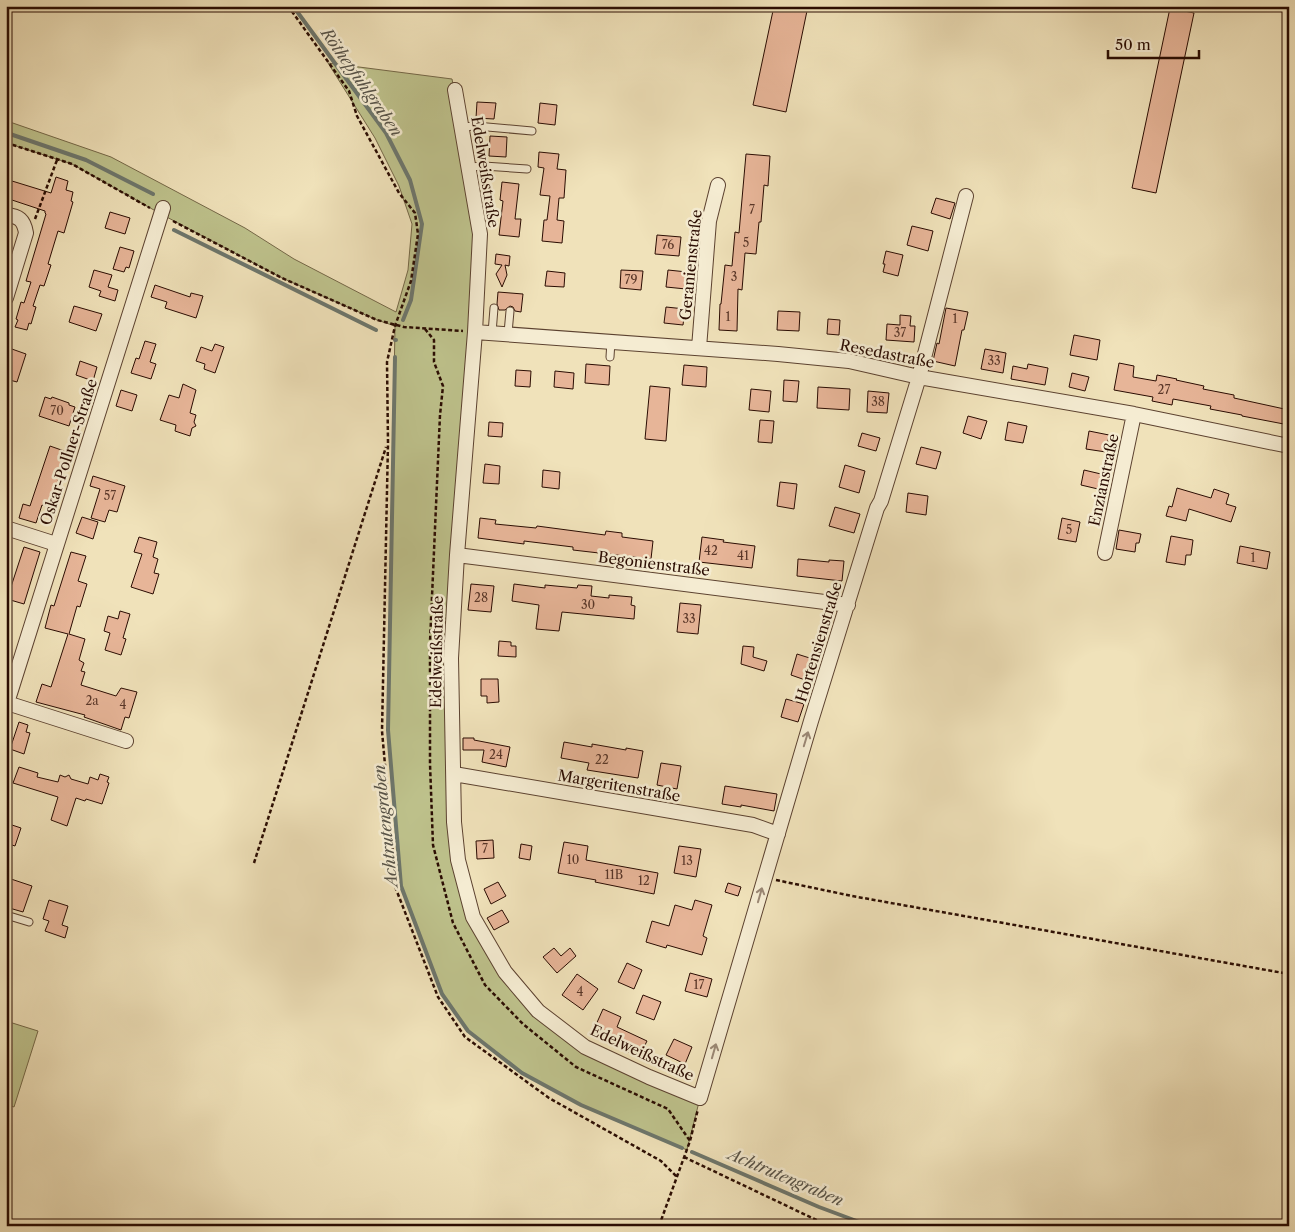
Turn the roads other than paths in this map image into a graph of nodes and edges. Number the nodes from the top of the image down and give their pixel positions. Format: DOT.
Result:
graph roads {
  1 [pos="455,90"];
  2 [pos="462,127"];
  3 [pos="532,131"];
  4 [pos="469,167"];
  5 [pos="527,169"];
  6 [pos="718,186"];
  7 [pos="966,196"];
  8 [pos="162,211"];
  9 [pos="6,215"];
  10 [pos="6,298"];
  11 [pos="494,308"];
  12 [pos="510,311"];
  13 [pos="474,332"];
  14 [pos="492,332"];
  15 [pos="508,333"];
  16 [pos="611,341"];
  17 [pos="699,348"];
  18 [pos="610,357"];
  19 [pos="919,377"];
  20 [pos="1134,414"];
  21 [pos="1289,446"];
  22 [pos="6,528"];
  23 [pos="56,544"];
  24 [pos="1105,552"];
  25 [pos="457,555"];
  26 [pos="848,605"];
  27 [pos="7,705"];
  28 [pos="126,741"];
  29 [pos="454,774"];
  30 [pos="778,834"];
  31 [pos="6,915"];
  32 [pos="29,922"];
  33 [pos="700,1098"];
  1 -- 2 [label="street, Edelweißstraße"];
  2 -- 3 [label="lane"];
  2 -- 4 [label="street, Edelweißstraße"];
  4 -- 5 [label="lane"];
  4 -- 13 [label="street, Edelweißstraße"];
  6 -- 17 [label="street, Geranienstraße"];
  7 -- 19 [label="street, Hortensienstraße"];
  8 -- 23 [label="street, Oskar-Pollner-Straße"];
  9 -- 10 [label="street"];
  11 -- 14 [label="lane"];
  12 -- 15 [label="lane"];
  13 -- 14 [label="street, Resedastraße"];
  13 -- 25 [label="street, Edelweißstraße"];
  14 -- 15 [label="street, Resedastraße"];
  15 -- 16 [label="street, Resedastraße"];
  16 -- 17 [label="street, Resedastraße"];
  16 -- 18 [label="lane"];
  17 -- 19 [label="street, Resedastraße"];
  19 -- 20 [label="street, Resedastraße"];
  19 -- 26 [label="street, Hortensienstraße"];
  20 -- 21 [label="street, Resedastraße"];
  20 -- 24 [label="street, Enzianstraße"];
  22 -- 23 [label="street"];
  23 -- 27 [label="street, Oskar-Pollner-Straße"];
  25 -- 26 [label="street, Begonienstraße"];
  25 -- 29 [label="street, Edelweißstraße"];
  30 -- 26 [label="street, Hortensienstraße, one-way"];
  27 -- 28 [label="street"];
  29 -- 30 [label="street, Margeritenstraße"];
  29 -- 33 [label="street, Edelweißstraße"];
  33 -- 30 [label="street, Hortensienstraße, one-way"];
  31 -- 32 [label="lane"];
}
